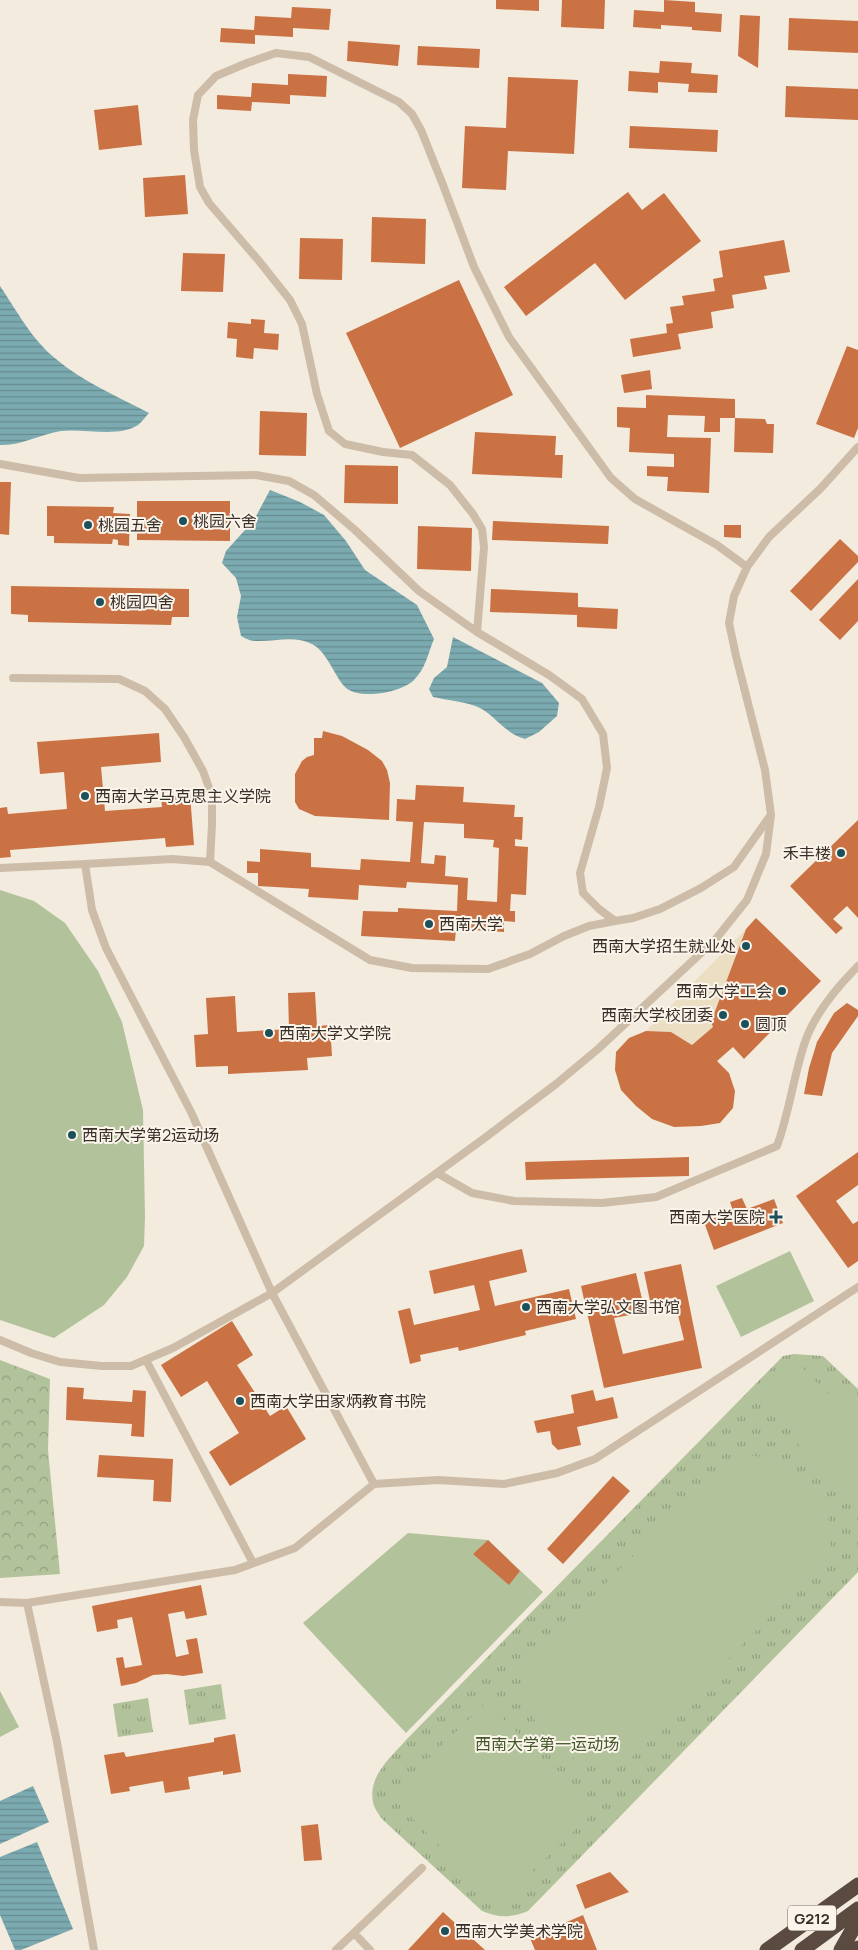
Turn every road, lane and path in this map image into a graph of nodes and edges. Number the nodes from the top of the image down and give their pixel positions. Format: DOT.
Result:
graph roads {
  1 [pos="858,447"];
  2 [pos="0,464"];
  3 [pos="747,567"];
  4 [pos="477,632"];
  5 [pos="13,678"];
  6 [pos="770,815"];
  7 [pos="210,862"];
  8 [pos="85,864"];
  9 [pos="0,868"];
  10 [pos="615,921"];
  11 [pos="858,966"];
  12 [pos="437,1173"];
  13 [pos="858,1287"];
  14 [pos="272,1293"];
  15 [pos="0,1340"];
  16 [pos="146,1360"];
  17 [pos="374,1484"];
  18 [pos="253,1563"];
  19 [pos="0,1602"];
  20 [pos="27,1603"];
  21 [pos="422,1868"];
  22 [pos="858,1885"];
  23 [pos="858,1909"];
  24 [pos="858,1920"];
  25 [pos="354,1933"];
  26 [pos="94,1950"];
  27 [pos="336,1950"];
  28 [pos="370,1950"];
  29 [pos="767,1950"];
  30 [pos="802,1950"];
  31 [pos="841,1950"];
  1 -- 3 [label="lane"];
  2 -- 4 [label="lane"];
  3 -- 4 [label="lane"];
  3 -- 6 [label="lane"];
  4 -- 10 [label="lane"];
  5 -- 7 [label="lane"];
  6 -- 10 [label="lane"];
  6 -- 12 [label="lane"];
  7 -- 8 [label="lane"];
  7 -- 10 [label="lane"];
  8 -- 9 [label="lane"];
  8 -- 14 [label="lane"];
  11 -- 12 [label="lane"];
  12 -- 14 [label="lane"];
  13 -- 17 [label="lane"];
  14 -- 16 [label="lane"];
  14 -- 17 [label="lane"];
  15 -- 16 [label="lane"];
  16 -- 18 [label="lane"];
  17 -- 18 [label="lane"];
  18 -- 20 [label="lane"];
  19 -- 20 [label="lane"];
  20 -- 26 [label="lane"];
  21 -- 25 [label="lane"];
  22 -- 29 [label="highway, G212"];
  23 -- 30 [label="highway, G212"];
  24 -- 31 [label="highway"];
  25 -- 27 [label="lane"];
  25 -- 28 [label="lane"];
}
